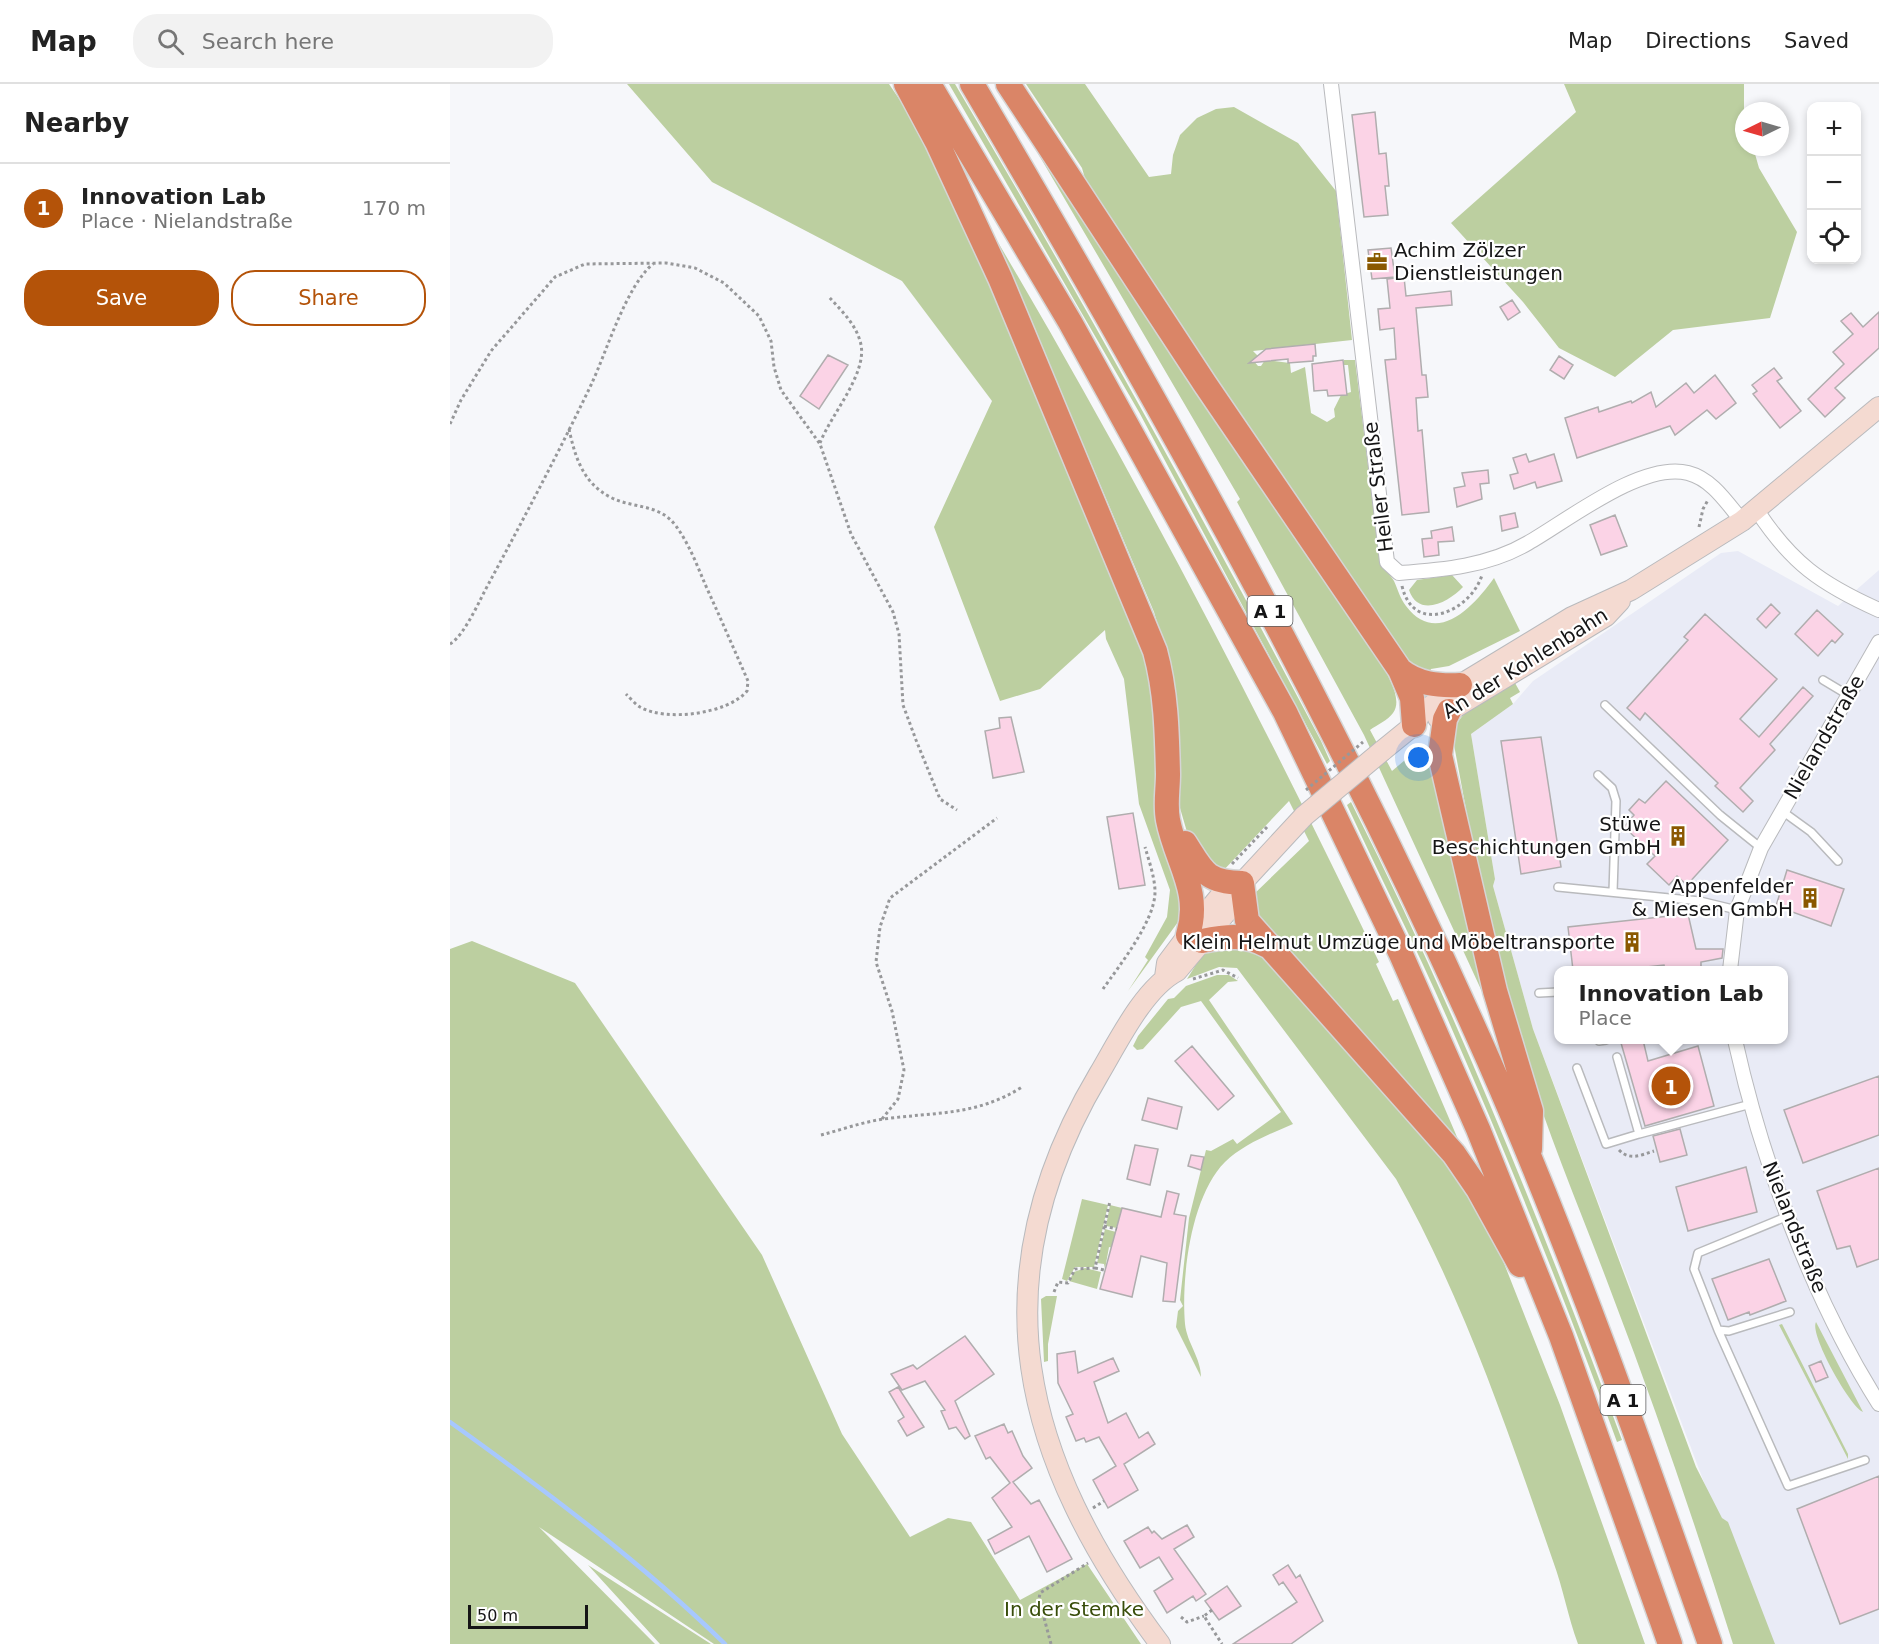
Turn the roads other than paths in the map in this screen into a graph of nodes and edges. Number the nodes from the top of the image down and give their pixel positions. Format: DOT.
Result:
graph roads {
  1 [pos="906,84"];
  2 [pos="929,84"];
  3 [pos="972,84"];
  4 [pos="1008,84"];
  5 [pos="1330,84"];
  6 [pos="1879,407"];
  7 [pos="1749,515"];
  8 [pos="1631,590"];
  9 [pos="1879,610"];
  10 [pos="1879,642"];
  11 [pos="1400,669"];
  12 [pos="1823,680"];
  13 [pos="1460,685"];
  14 [pos="1848,695"];
  15 [pos="1605,705"];
  16 [pos="1449,711"];
  17 [pos="1410,728"];
  18 [pos="1440,755"];
  19 [pos="1598,775"];
  20 [pos="1168,789"];
  21 [pos="1782,810"];
  22 [pos="1761,848"];
  23 [pos="1838,861"];
  24 [pos="1242,883"];
  25 [pos="1558,887"];
  26 [pos="1613,892"];
  27 [pos="1737,910"];
  28 [pos="1195,938"];
  29 [pos="1268,946"];
  30 [pos="1730,966"];
  31 [pos="1554,992"];
  32 [pos="1539,993"];
  33 [pos="1736,1044"];
  34 [pos="1617,1057"];
  35 [pos="1577,1068"];
  36 [pos="1751,1104"];
  37 [pos="1639,1134"];
  38 [pos="1529,1158"];
  39 [pos="1788,1216"];
  40 [pos="1790,1312"];
  41 [pos="1718,1330"];
  42 [pos="1561,1336"];
  43 [pos="1879,1404"];
  44 [pos="1865,1460"];
  45 [pos="1160,1644"];
  46 [pos="1670,1644"];
  47 [pos="1710,1644"];
  1 -- 20 [label="highway"];
  2 -- 42 [label="highway, A 1"];
  3 -- 38 [label="highway, A 1"];
  4 -- 11 [label="highway"];
  5 -- 7 [label="street, Heiler Straße"];
  6 -- 7 [label="main road, An der Kohlenbahn"];
  7 -- 8 [label="main road, An der Kohlenbahn"];
  7 -- 9 [label="street, Heiler Straße"];
  8 -- 13 [label="main road, An der Kohlenbahn"];
  8 -- 16 [label="main road, An der Kohlenbahn"];
  10 -- 14 [label="street, Nielandstraße"];
  11 -- 13 [label="highway"];
  11 -- 17 [label="highway"];
  12 -- 14 [label="lane"];
  13 -- 17 [label="main road, An der Kohlenbahn"];
  14 -- 21 [label="street, Nielandstraße"];
  15 -- 22 [label="lane"];
  16 -- 17 [label="main road, An der Kohlenbahn"];
  16 -- 18 [label="highway"];
  17 -- 18 [label="highway"];
  17 -- 24 [label="main road, An der Kohlenbahn, bridge"];
  18 -- 38 [label="highway"];
  19 -- 26 [label="lane"];
  20 -- 24 [label="highway"];
  20 -- 28 [label="highway"];
  21 -- 22 [label="street, Nielandstraße"];
  21 -- 23 [label="lane"];
  22 -- 27 [label="street, Nielandstraße"];
  24 -- 28 [label="main road, An der Kohlenbahn"];
  24 -- 29 [label="highway"];
  25 -- 26 [label="lane"];
  26 -- 27 [label="lane"];
  27 -- 30 [label="street, Nielandstraße"];
  28 -- 29 [label="highway"];
  28 -- 45 [label="main road, An der Kohlenbahn"];
  29 -- 42 [label="highway"];
  31 -- 32 [label="lane"];
  33 -- 36 [label="street, Nielandstraße"];
  34 -- 37 [label="lane"];
  35 -- 37 [label="lane"];
  36 -- 37 [label="lane"];
  36 -- 39 [label="street, Nielandstraße"];
  38 -- 47 [label="highway, A 1"];
  39 -- 41 [label="lane"];
  39 -- 43 [label="street, Nielandstraße"];
  40 -- 41 [label="lane"];
  41 -- 44 [label="lane"];
  42 -- 46 [label="highway, A 1"];
}
